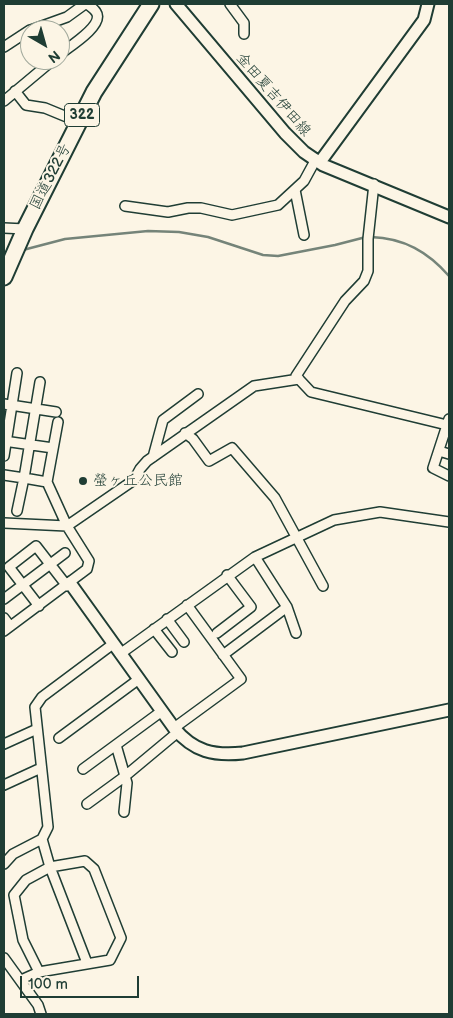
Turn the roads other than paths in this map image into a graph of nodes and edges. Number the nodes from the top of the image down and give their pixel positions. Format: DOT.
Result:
graph roads {
  1 [pos="86,4"];
  2 [pos="151,4"];
  3 [pos="176,4"];
  4 [pos="230,4"];
  5 [pos="428,4"];
  6 [pos="58,20"];
  7 [pos="244,34"];
  8 [pos="20,37"];
  9 [pos="70,46"];
  10 [pos="4,47"];
  11 [pos="41,70"];
  12 [pos="15,91"];
  13 [pos="4,101"];
  14 [pos="79,122"];
  15 [pos="318,161"];
  16 [pos="374,184"];
  17 [pos="295,190"];
  18 [pos="125,206"];
  19 [pos="449,217"];
  20 [pos="4,228"];
  21 [pos="24,230"];
  22 [pos="304,235"];
  23 [pos="4,277"];
  24 [pos="17,373"];
  25 [pos="299,379"];
  26 [pos="40,382"];
  27 [pos="198,394"];
  28 [pos="8,405"];
  29 [pos="35,409"];
  30 [pos="56,412"];
  31 [pos="58,422"];
  32 [pos="448,422"];
  33 [pos="185,433"];
  34 [pos="5,441"];
  35 [pos="29,445"];
  36 [pos="53,448"];
  37 [pos="439,451"];
  38 [pos="449,454"];
  39 [pos="4,456"];
  40 [pos="153,457"];
  41 [pos="4,475"];
  42 [pos="449,476"];
  43 [pos="24,478"];
  44 [pos="47,482"];
  45 [pos="17,511"];
  46 [pos="449,522"];
  47 [pos="4,523"];
  48 [pos="67,526"];
  49 [pos="295,537"];
  50 [pos="65,553"];
  51 [pos="255,557"];
  52 [pos="50,564"];
  53 [pos="227,575"];
  54 [pos="68,584"];
  55 [pos="23,585"];
  56 [pos="323,586"];
  57 [pos="4,599"];
  58 [pos="186,605"];
  59 [pos="39,606"];
  60 [pos="287,607"];
  61 [pos="4,618"];
  62 [pos="167,619"];
  63 [pos="7,628"];
  64 [pos="154,629"];
  65 [pos="217,632"];
  66 [pos="296,633"];
  67 [pos="184,642"];
  68 [pos="117,649"];
  69 [pos="172,652"];
  70 [pos="223,654"];
  71 [pos="139,679"];
  72 [pos="449,710"];
  73 [pos="162,711"];
  74 [pos="36,729"];
  75 [pos="176,730"];
  76 [pos="59,738"];
  77 [pos="4,744"];
  78 [pos="116,745"];
  79 [pos="41,768"];
  80 [pos="83,769"];
  81 [pos="124,777"];
  82 [pos="4,785"];
  83 [pos="87,804"];
  84 [pos="124,812"];
  85 [pos="42,839"];
  86 [pos="4,864"];
  87 [pos="50,867"];
  88 [pos="4,958"];
  89 [pos="87,963"];
  90 [pos="38,972"];
  91 [pos="21,980"];
  92 [pos="41,1014"];
  1 -- 6 [label="street"];
  1 -- 9 [label="street"];
  2 -- 14 [label="highway, 国道322号 / 322"];
  3 -- 15 [label="street, 金田夏吉伊田線"];
  4 -- 7 [label="street"];
  5 -- 15 [label="street"];
  8 -- 10 [label="street"];
  11 -- 12 [label="street"];
  12 -- 13 [label="street"];
  12 -- 14 [label="street"];
  14 -- 21 [label="highway, 国道322号 / 322"];
  15 -- 16 [label="street, 金田夏吉伊田線"];
  15 -- 17 [label="street"];
  16 -- 19 [label="street, 金田夏吉伊田線"];
  16 -- 25 [label="street"];
  17 -- 18 [label="street"];
  17 -- 22 [label="street"];
  20 -- 21 [label="street"];
  21 -- 23 [label="highway, 国道322号 / 322"];
  24 -- 28 [label="street"];
  25 -- 32 [label="street"];
  25 -- 33 [label="street"];
  26 -- 29 [label="street"];
  27 -- 40 [label="street"];
  28 -- 29 [label="street"];
  28 -- 34 [label="street"];
  29 -- 30 [label="street"];
  29 -- 35 [label="street"];
  31 -- 36 [label="street"];
  32 -- 37 [label="street"];
  33 -- 40 [label="street"];
  33 -- 49 [label="street"];
  34 -- 35 [label="street"];
  34 -- 39 [label="street"];
  35 -- 36 [label="street"];
  35 -- 43 [label="street"];
  36 -- 44 [label="street"];
  37 -- 38 [label="street"];
  37 -- 42 [label="street"];
  40 -- 48 [label="street"];
  41 -- 43 [label="street"];
  43 -- 44 [label="street"];
  43 -- 45 [label="street"];
  44 -- 48 [label="street"];
  46 -- 49 [label="street"];
  47 -- 48 [label="street"];
  48 -- 54 [label="street"];
  49 -- 51 [label="street"];
  49 -- 56 [label="street"];
  50 -- 52 [label="street"];
  51 -- 53 [label="street"];
  51 -- 60 [label="street"];
  52 -- 54 [label="street"];
  52 -- 55 [label="street"];
  52 -- 55 [label="street"];
  53 -- 58 [label="street"];
  53 -- 65 [label="street"];
  54 -- 59 [label="street"];
  54 -- 68 [label="street"];
  55 -- 57 [label="street"];
  55 -- 59 [label="street"];
  58 -- 62 [label="street"];
  58 -- 70 [label="street"];
  59 -- 63 [label="street"];
  60 -- 66 [label="street"];
  60 -- 70 [label="street"];
  61 -- 63 [label="street"];
  62 -- 64 [label="street"];
  62 -- 67 [label="street"];
  64 -- 68 [label="street"];
  64 -- 69 [label="street"];
  68 -- 71 [label="street"];
  68 -- 74 [label="street"];
  70 -- 75 [label="street"];
  71 -- 73 [label="street"];
  71 -- 76 [label="street"];
  72 -- 75 [label="street"];
  73 -- 75 [label="street"];
  73 -- 78 [label="street"];
  74 -- 77 [label="street"];
  74 -- 79 [label="street"];
  75 -- 81 [label="street"];
  78 -- 80 [label="street"];
  78 -- 81 [label="street"];
  79 -- 82 [label="street"];
  79 -- 85 [label="street"];
  81 -- 83 [label="street"];
  81 -- 84 [label="street"];
  85 -- 86 [label="street"];
  85 -- 87 [label="street"];
  87 -- 89 [label="street"];
  87 -- 89 [label="street"];
  87 -- 90 [label="street"];
  88 -- 91 [label="street"];
  89 -- 90 [label="street"];
  90 -- 91 [label="street"];
  91 -- 92 [label="street"];
}
